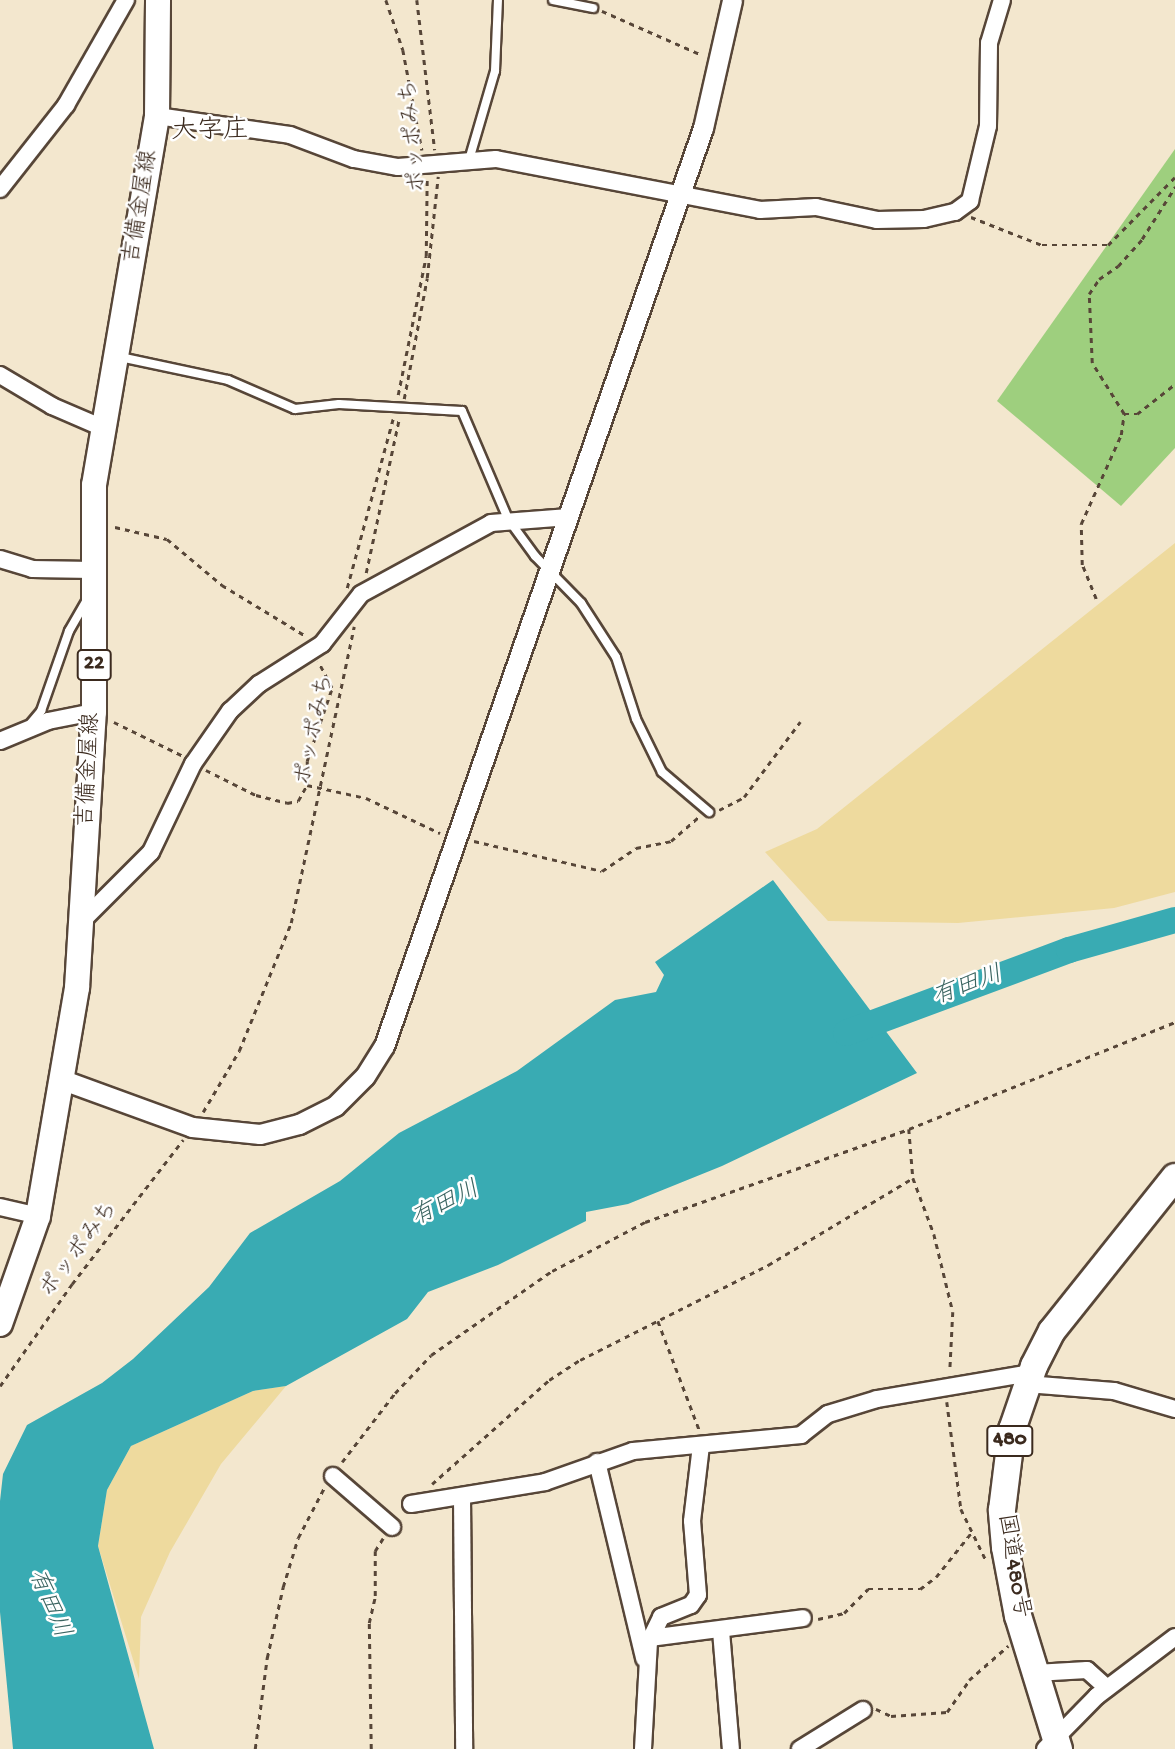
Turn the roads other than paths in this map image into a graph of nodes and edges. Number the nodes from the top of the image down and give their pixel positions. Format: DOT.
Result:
graph roads {
  1 [pos="126,0"];
  2 [pos="158,0"];
  3 [pos="498,0"];
  4 [pos="553,0"];
  5 [pos="732,0"];
  6 [pos="1002,0"];
  7 [pos="593,8"];
  8 [pos="157,116"];
  9 [pos="469,160"];
  10 [pos="0,189"];
  11 [pos="680,191"];
  12 [pos="116,356"];
  13 [pos="0,375"];
  14 [pos="103,428"];
  15 [pos="569,517"];
  16 [pos="508,519"];
  17 [pos="0,559"];
  18 [pos="551,570"];
  19 [pos="93,577"];
  20 [pos="94,714"];
  21 [pos="23,729"];
  22 [pos="1,740"];
  23 [pos="709,812"];
  24 [pos="81,922"];
  25 [pos="63,1080"];
  26 [pos="1175,1177"];
  27 [pos="0,1208"];
  28 [pos="38,1216"];
  29 [pos="0,1324"];
  30 [pos="1029,1378"];
  31 [pos="1175,1409"];
  32 [pos="701,1446"];
  33 [pos="597,1462"];
  34 [pos="332,1476"];
  35 [pos="462,1497"];
  36 [pos="411,1504"];
  37 [pos="391,1527"];
  38 [pos="802,1618"];
  39 [pos="721,1632"];
  40 [pos="1175,1637"];
  41 [pos="650,1638"];
  42 [pos="646,1663"];
  43 [pos="1035,1673"];
  44 [pos="1107,1688"];
  45 [pos="863,1710"];
  46 [pos="1053,1745"];
  47 [pos="464,1749"];
  48 [pos="643,1749"];
  49 [pos="730,1749"];
  50 [pos="800,1749"];
  1 -- 10 [label="street"];
  2 -- 8 [label="main road, 吉備金屋線 / 22"];
  3 -- 9 [label="lane"];
  4 -- 7 [label="lane"];
  5 -- 11 [label="street"];
  6 -- 11 [label="street"];
  8 -- 9 [label="street"];
  8 -- 12 [label="main road, 吉備金屋線 / 22"];
  9 -- 11 [label="street"];
  11 -- 15 [label="street"];
  12 -- 14 [label="main road, 吉備金屋線 / 22"];
  12 -- 16 [label="lane"];
  13 -- 14 [label="street"];
  14 -- 19 [label="main road, 吉備金屋線 / 22"];
  15 -- 16 [label="street"];
  15 -- 18 [label="street"];
  16 -- 18 [label="lane"];
  16 -- 24 [label="street"];
  17 -- 19 [label="street"];
  18 -- 23 [label="lane"];
  18 -- 25 [label="street"];
  19 -- 20 [label="main road, 吉備金屋線 / 22"];
  19 -- 21 [label="lane"];
  20 -- 21 [label="street"];
  20 -- 24 [label="main road, 吉備金屋線 / 22"];
  21 -- 22 [label="street"];
  24 -- 25 [label="main road, 吉備金屋線 / 22"];
  25 -- 28 [label="main road, 吉備金屋線 / 22"];
  26 -- 30 [label="highway, 国道480号 / 480"];
  27 -- 28 [label="street"];
  28 -- 29 [label="main road, 吉備金屋線 / 22"];
  30 -- 31 [label="street"];
  30 -- 32 [label="street"];
  30 -- 43 [label="highway, 国道480号 / 480"];
  32 -- 33 [label="street"];
  32 -- 41 [label="street"];
  33 -- 35 [label="street"];
  33 -- 42 [label="street"];
  34 -- 37 [label="street"];
  35 -- 36 [label="street"];
  35 -- 47 [label="street"];
  38 -- 39 [label="street"];
  39 -- 41 [label="street"];
  39 -- 49 [label="street"];
  40 -- 44 [label="street"];
  41 -- 42 [label="street"];
  42 -- 48 [label="street"];
  43 -- 44 [label="street"];
  43 -- 46 [label="highway, 国道480号 / 480"];
  44 -- 46 [label="street"];
  45 -- 50 [label="street"];
}
